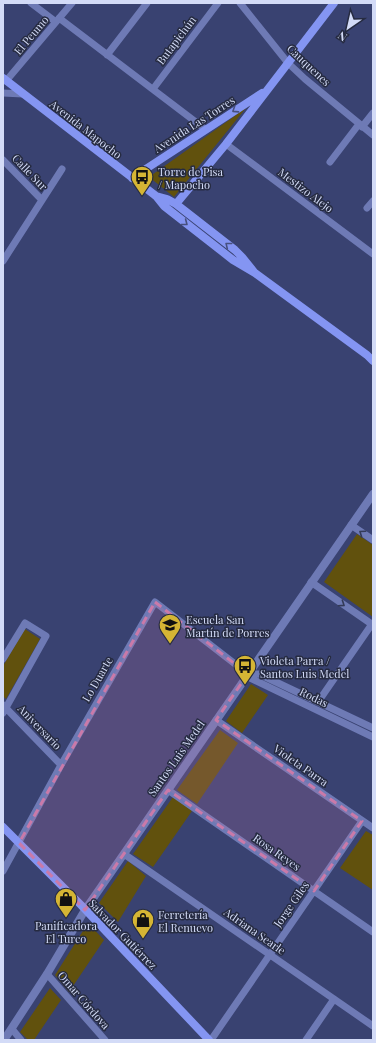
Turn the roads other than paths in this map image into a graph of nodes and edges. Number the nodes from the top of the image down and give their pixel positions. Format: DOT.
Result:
graph roads {
  1 [pos="31,3"];
  2 [pos="72,3"];
  3 [pos="146,3"];
  4 [pos="218,3"];
  5 [pos="240,3"];
  6 [pos="334,3"];
  7 [pos="58,20"];
  8 [pos="107,55"];
  9 [pos="288,63"];
  10 [pos="5,79"];
  11 [pos="268,89"];
  12 [pos="153,90"];
  13 [pos="3,93"];
  14 [pos="23,94"];
  15 [pos="373,113"];
  16 [pos="361,125"];
  17 [pos="205,129"];
  18 [pos="373,135"];
  19 [pos="226,144"];
  20 [pos="3,160"];
  21 [pos="330,162"];
  22 [pos="62,169"];
  23 [pos="132,178"];
  24 [pos="156,196"];
  25 [pos="42,200"];
  26 [pos="373,201"];
  27 [pos="176,204"];
  28 [pos="367,208"];
  29 [pos="373,254"];
  30 [pos="3,261"];
  31 [pos="255,273"];
  32 [pos="370,356"];
  33 [pos="373,361"];
  34 [pos="373,494"];
  35 [pos="351,525"];
  36 [pos="373,540"];
  37 [pos="311,582"];
  38 [pos="372,625"];
  39 [pos="3,659"];
  40 [pos="247,675"];
  41 [pos="318,702"];
  42 [pos="4,708"];
  43 [pos="216,720"];
  44 [pos="373,728"];
  45 [pos="373,737"];
  46 [pos="61,765"];
  47 [pos="168,790"];
  48 [pos="362,821"];
  49 [pos="3,827"];
  50 [pos="373,828"];
  51 [pos="19,843"];
  52 [pos="124,854"];
  53 [pos="3,871"];
  54 [pos="314,891"];
  55 [pos="85,910"];
  56 [pos="373,932"];
  57 [pos="270,955"];
  58 [pos="47,974"];
  59 [pos="334,999"];
  60 [pos="373,1026"];
  61 [pos="12,1029"];
  62 [pos="4,1040"];
  63 [pos="21,1040"];
  64 [pos="105,1040"];
  65 [pos="210,1040"];
  66 [pos="306,1040"];
  1 -- 7 [label="street"];
  2 -- 7 [label="street, El Peumo"];
  3 -- 8 [label="street"];
  4 -- 12 [label="street, Butapichún"];
  5 -- 9 [label="street, Cauquenes"];
  6 -- 9 [label="main road, Avenida Las Torres"];
  7 -- 8 [label="street"];
  7 -- 10 [label="street, El Peumo"];
  8 -- 12 [label="street"];
  9 -- 11 [label="main road, Avenida Las Torres"];
  9 -- 16 [label="street, Cauquenes"];
  10 -- 14 [label="main road, Avenida Mapocho"];
  11 -- 17 [label="main road, Avenida Las Torres, one-way"];
  11 -- 19 [label="main road, Avenida Las Torres"];
  12 -- 17 [label="street"];
  13 -- 14 [label="street"];
  14 -- 23 [label="main road, Avenida Mapocho"];
  15 -- 16 [label="street"];
  16 -- 18 [label="street, Cauquenes"];
  16 -- 21 [label="street"];
  17 -- 23 [label="main road, Avenida Las Torres"];
  19 -- 27 [label="main road, Avenida Las Torres"];
  19 -- 29 [label="street, Mestizo Alejo"];
  20 -- 25 [label="street, Calle Sur"];
  22 -- 25 [label="street"];
  23 -- 24 [label="main road, Avenida Mapocho"];
  24 -- 27 [label="main road, Avenida Mapocho"];
  24 -- 31 [label="main road, Avenida Mapocho, one-way"];
  25 -- 30 [label="street"];
  26 -- 28 [label="street"];
  31 -- 27 [label="main road, Avenida Mapocho, one-way"];
  31 -- 32 [label="main road, Avenida Mapocho"];
  32 -- 33 [label="main road, Avenida Mapocho"];
  34 -- 35 [label="street, Santos Luis Medel"];
  36 -- 35 [label="street, one-way"];
  35 -- 37 [label="street, Santos Luis Medel"];
  37 -- 38 [label="street, one-way"];
  37 -- 40 [label="street, Santos Luis Medel"];
  38 -- 41 [label="street"];
  39 -- 42 [label="street"];
  40 -- 41 [label="street, Rodas"];
  40 -- 43 [label="street, Santos Luis Medel"];
  40 -- 45 [label="street, Rodas"];
  40 -- 46 [label="street, Lo Duarte"];
  41 -- 44 [label="street, Rodas"];
  42 -- 46 [label="street, Aniversario"];
  43 -- 47 [label="street, Santos Luis Medel"];
  43 -- 48 [label="street, Violeta Parra"];
  46 -- 51 [label="street, Lo Duarte"];
  47 -- 52 [label="street, Santos Luis Medel"];
  47 -- 54 [label="street, Rosa Reyes"];
  48 -- 50 [label="street, Violeta Parra"];
  48 -- 54 [label="street, Jorge Giles"];
  49 -- 51 [label="main road, Salvador Gutiérrez"];
  51 -- 53 [label="street, Lo Duarte"];
  51 -- 55 [label="main road, Salvador Gutiérrez"];
  52 -- 55 [label="street, Santos Luis Medel"];
  52 -- 57 [label="street, Adriana Searle"];
  54 -- 56 [label="street, Rosa Reyes"];
  54 -- 57 [label="street, Jorge Giles"];
  55 -- 58 [label="street, Santos Luis Medel"];
  55 -- 65 [label="main road, Salvador Gutiérrez"];
  57 -- 59 [label="street, Adriana Searle"];
  57 -- 65 [label="street, Jorge Giles"];
  58 -- 61 [label="street, Santos Luis Medel"];
  58 -- 64 [label="street, Omar Córdova"];
  59 -- 60 [label="street, Adriana Searle"];
  59 -- 66 [label="street"];
  61 -- 62 [label="street, Santos Luis Medel"];
  61 -- 63 [label="street"];
}
